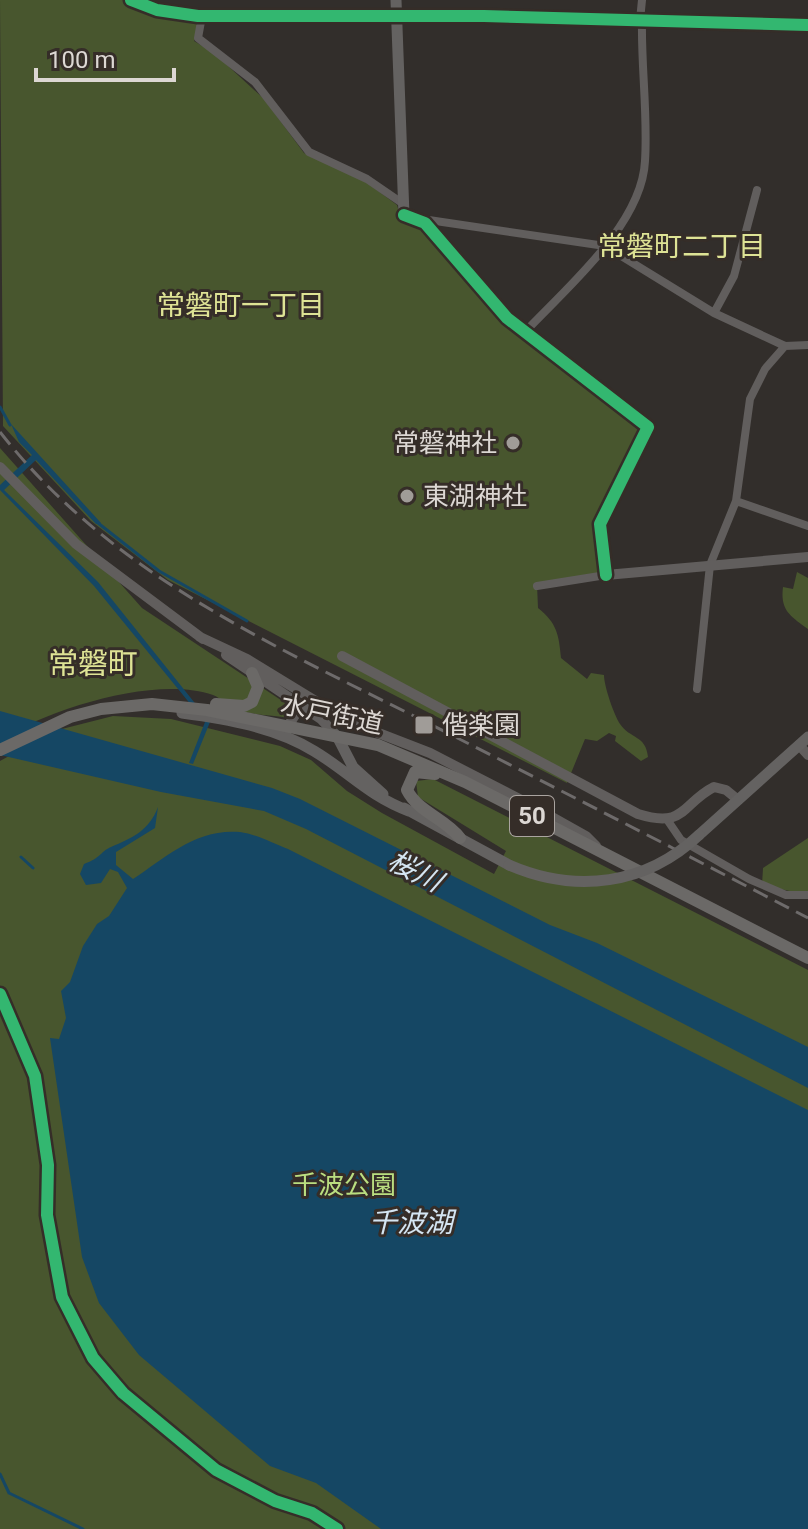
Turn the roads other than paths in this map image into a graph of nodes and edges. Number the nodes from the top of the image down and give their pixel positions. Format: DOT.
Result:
graph roads {
  1 [pos="131,0"];
  2 [pos="396,0"];
  3 [pos="642,0"];
  4 [pos="202,16"];
  5 [pos="397,19"];
  6 [pos="641,20"];
  7 [pos="808,25"];
  8 [pos="757,190"];
  9 [pos="403,209"];
  10 [pos="417,218"];
  11 [pos="605,246"];
  12 [pos="714,313"];
  13 [pos="524,333"];
  14 [pos="808,345"];
  15 [pos="785,346"];
  16 [pos="0,467"];
  17 [pos="736,501"];
  18 [pos="808,526"];
  19 [pos="808,557"];
  20 [pos="710,565"];
  21 [pos="606,575"];
  22 [pos="537,586"];
  23 [pos="200,637"];
  24 [pos="342,656"];
  25 [pos="252,673"];
  26 [pos="697,689"];
  27 [pos="290,697"];
  28 [pos="152,704"];
  29 [pos="170,704"];
  30 [pos="288,726"];
  31 [pos="337,736"];
  32 [pos="804,741"];
  33 [pos="0,750"];
  34 [pos="808,755"];
  35 [pos="465,782"];
  36 [pos="737,799"];
  37 [pos="409,811"];
  38 [pos="666,818"];
  39 [pos="460,838"];
  40 [pos="600,850"];
  41 [pos="808,895"];
  42 [pos="808,958"];
  43 [pos="0,994"];
  44 [pos="337,1529"];
  1 -- 4 [label="street"];
  2 -- 5 [label="main road"];
  3 -- 6 [label="street"];
  4 -- 5 [label="street"];
  4 -- 9 [label="street"];
  5 -- 6 [label="street"];
  5 -- 9 [label="main road"];
  6 -- 7 [label="street"];
  6 -- 11 [label="street"];
  8 -- 12 [label="street"];
  9 -- 10 [label="street"];
  10 -- 11 [label="street"];
  10 -- 13 [label="street"];
  11 -- 12 [label="street"];
  11 -- 13 [label="street"];
  12 -- 15 [label="street"];
  13 -- 21 [label="street"];
  14 -- 15 [label="street"];
  15 -- 17 [label="street"];
  16 -- 23 [label="street"];
  17 -- 18 [label="street"];
  17 -- 20 [label="street"];
  19 -- 20 [label="street"];
  20 -- 21 [label="street"];
  20 -- 26 [label="street"];
  21 -- 22 [label="street"];
  23 -- 25 [label="street"];
  23 -- 40 [label="street"];
  24 -- 38 [label="street"];
  25 -- 27 [label="street"];
  25 -- 29 [label="main road"];
  27 -- 30 [label="street"];
  27 -- 31 [label="street"];
  28 -- 29 [label="main road, 水戸街道 / 50"];
  28 -- 33 [label="main road, 水戸街道 / 50"];
  28 -- 37 [label="main road"];
  29 -- 30 [label="main road, 水戸街道 / 50"];
  30 -- 31 [label="main road, 水戸街道 / 50"];
  31 -- 35 [label="main road, 水戸街道 / 50"];
  31 -- 37 [label="main road"];
  32 -- 34 [label="street"];
  32 -- 36 [label="main road"];
  35 -- 39 [label="main road"];
  35 -- 40 [label="main road, 水戸街道 / 50"];
  36 -- 38 [label="street"];
  36 -- 39 [label="main road, bridge"];
  37 -- 39 [label="main road"];
  38 -- 41 [label="street"];
  40 -- 42 [label="main road, 水戸街道 / 50"];
  43 -- 44 [label="street"];
}
